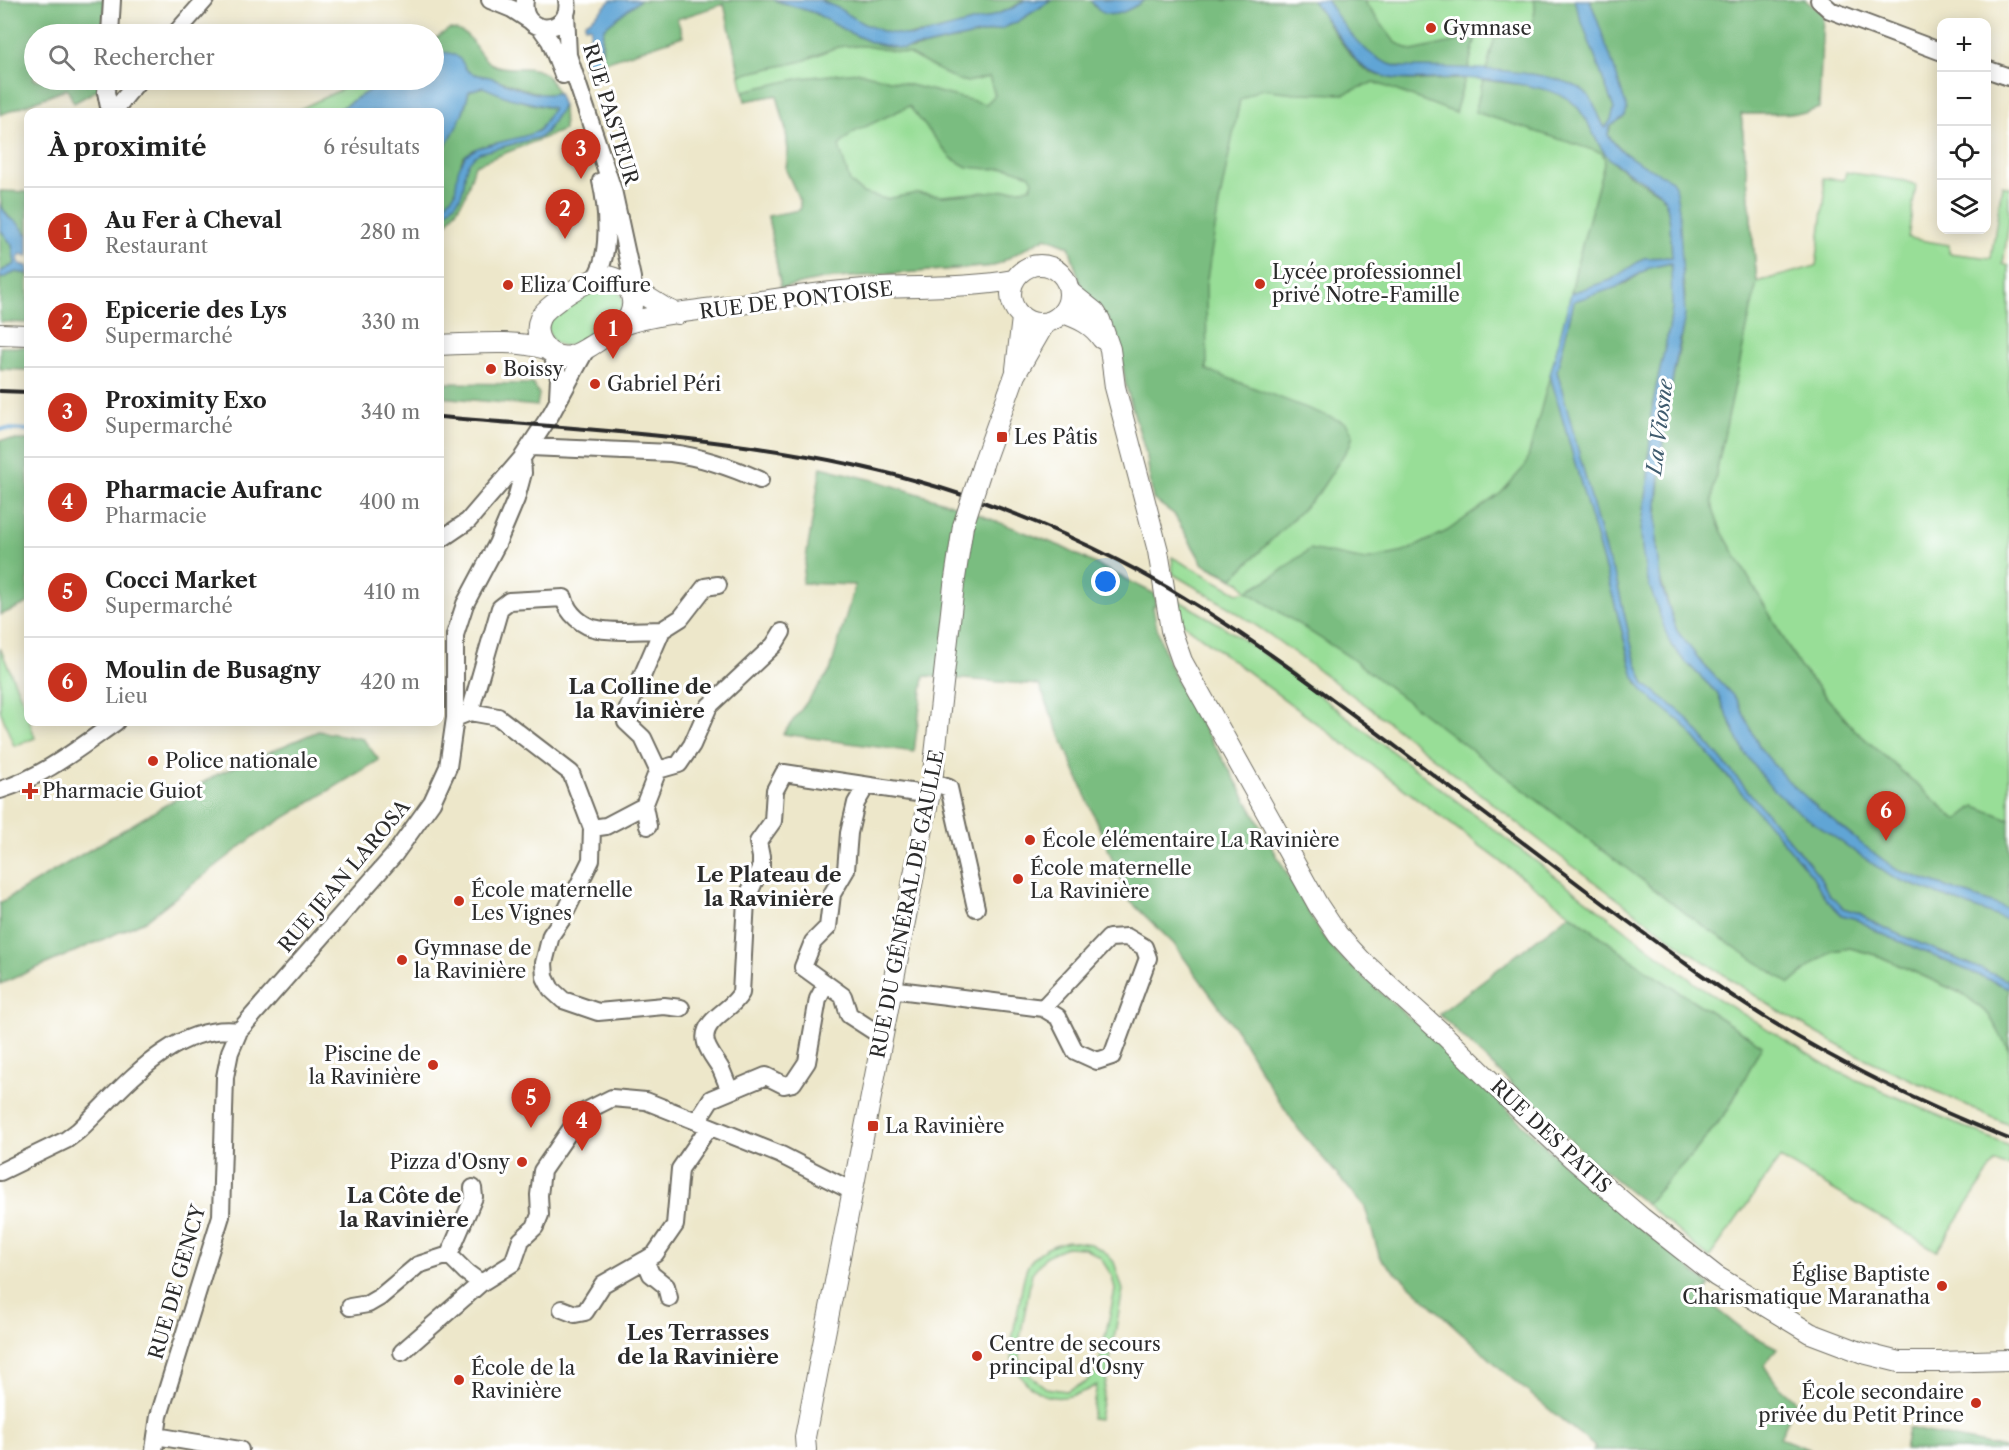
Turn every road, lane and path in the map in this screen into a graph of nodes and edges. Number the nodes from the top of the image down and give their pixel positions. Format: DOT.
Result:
graph roads {
  1 [pos="112,0"];
  2 [pos="205,0"];
  3 [pos="525,0"];
  4 [pos="1818,0"];
  5 [pos="501,1"];
  6 [pos="566,6"];
  7 [pos="535,23"];
  8 [pos="111,24"];
  9 [pos="184,24"];
  10 [pos="1937,50"];
  11 [pos="565,64"];
  12 [pos="1991,71"];
  13 [pos="2009,77"];
  14 [pos="106,90"];
  15 [pos="131,90"];
  16 [pos="579,102"];
  17 [pos="111,108"];
  18 [pos="115,108"];
  19 [pos="594,279"];
  20 [pos="1013,280"];
  21 [pos="950,288"];
  22 [pos="628,289"];
  23 [pos="1070,292"];
  24 [pos="1017,311"];
  25 [pos="1063,313"];
  26 [pos="542,314"];
  27 [pos="678,314"];
  28 [pos="1045,323"];
  29 [pos="622,325"];
  30 [pos="0,334"];
  31 [pos="24,335"];
  32 [pos="490,344"];
  33 [pos="444,345"];
  34 [pos="588,346"];
  35 [pos="1110,349"];
  36 [pos="549,351"];
  37 [pos="1015,375"];
  38 [pos="558,399"];
  39 [pos="526,453"];
  40 [pos="760,480"];
  41 [pos="444,537"];
  42 [pos="718,585"];
  43 [pos="662,630"];
  44 [pos="782,632"];
  45 [pos="463,715"];
  46 [pos="111,726"];
  47 [pos="658,770"];
  48 [pos="866,786"];
  49 [pos="931,788"];
  50 [pos="0,790"];
  51 [pos="644,806"];
  52 [pos="648,826"];
  53 [pos="592,828"];
  54 [pos="976,908"];
  55 [pos="826,984"];
  56 [pos="890,989"];
  57 [pos="681,1008"];
  58 [pos="1043,1008"];
  59 [pos="239,1031"];
  60 [pos="883,1037"];
  61 [pos="730,1091"];
  62 [pos="703,1124"];
  63 [pos="0,1172"];
  64 [pos="473,1188"];
  65 [pos="852,1191"];
  66 [pos="449,1255"];
  67 [pos="645,1260"];
  68 [pos="481,1284"];
  69 [pos="669,1298"];
  70 [pos="350,1307"];
  71 [pos="562,1309"];
  72 [pos="402,1352"];
  73 [pos="2009,1360"];
  74 [pos="155,1443"];
  75 [pos="803,1446"];
  76 [pos="240,1450"];
  1 -- 8 [label="street"];
  2 -- 9 [label="street"];
  3 -- 7 [label="street"];
  4 -- 10 [label="street"];
  5 -- 7 [label="street"];
  6 -- 7 [label="street"];
  6 -- 11 [label="street, RUE PASTEUR"];
  7 -- 11 [label="street, RUE PASTEUR"];
  11 -- 16 [label="street, RUE PASTEUR"];
  12 -- 13 [label="street"];
  14 -- 17 [label="street"];
  15 -- 18 [label="street"];
  16 -- 19 [label="street, RUE PASTEUR"];
  16 -- 22 [label="street, RUE PASTEUR"];
  19 -- 22 [label="main road"];
  19 -- 26 [label="main road"];
  20 -- 21 [label="main road, RUE DE PONTOISE"];
  20 -- 23 [label="main road"];
  20 -- 24 [label="main road"];
  21 -- 24 [label="main road, RUE DE PONTOISE"];
  21 -- 27 [label="main road, RUE DE PONTOISE"];
  22 -- 27 [label="main road, RUE DE PONTOISE"];
  22 -- 29 [label="main road"];
  23 -- 25 [label="main road"];
  23 -- 35 [label="main road, RUE DES PATIS"];
  24 -- 28 [label="main road"];
  24 -- 37 [label="main road, RUE DU GÉNÉRAL DE GAULLE"];
  25 -- 28 [label="main road"];
  25 -- 35 [label="main road"];
  26 -- 32 [label="main road"];
  26 -- 36 [label="main road"];
  27 -- 29 [label="main road, RUE DE PONTOISE"];
  28 -- 37 [label="main road, RUE DU GÉNÉRAL DE GAULLE"];
  29 -- 34 [label="main road, RUE DE PONTOISE"];
  30 -- 31 [label="main road"];
  32 -- 33 [label="main road"];
  32 -- 36 [label="main road, RUE DE PONTOISE"];
  34 -- 36 [label="main road, RUE DE PONTOISE"];
  34 -- 38 [label="street"];
  35 -- 73 [label="main road, RUE DES PATIS"];
  36 -- 38 [label="street"];
  37 -- 49 [label="main road, RUE DU GÉNÉRAL DE GAULLE, bridge"];
  38 -- 39 [label="street"];
  39 -- 40 [label="street"];
  39 -- 41 [label="street"];
  39 -- 45 [label="street, RUE JEAN LAROSA"];
  42 -- 43 [label="street"];
  43 -- 45 [label="street"];
  43 -- 47 [label="street"];
  44 -- 47 [label="street"];
  45 -- 53 [label="street"];
  45 -- 59 [label="street, RUE JEAN LAROSA"];
  46 -- 50 [label="street"];
  47 -- 51 [label="street"];
  48 -- 49 [label="street"];
  48 -- 55 [label="street"];
  48 -- 61 [label="street"];
  49 -- 54 [label="street"];
  49 -- 56 [label="main road, RUE DU GÉNÉRAL DE GAULLE"];
  51 -- 52 [label="street"];
  51 -- 53 [label="street"];
  53 -- 57 [label="street"];
  55 -- 60 [label="street"];
  55 -- 61 [label="street"];
  56 -- 58 [label="street"];
  56 -- 60 [label="main road, RUE DU GÉNÉRAL DE GAULLE"];
  58 -- 58 [label="street"];
  59 -- 63 [label="street"];
  59 -- 74 [label="street, RUE DE GENCY"];
  60 -- 65 [label="main road, RUE DU GÉNÉRAL DE GAULLE"];
  61 -- 62 [label="street"];
  62 -- 65 [label="street"];
  62 -- 67 [label="street"];
  62 -- 68 [label="street"];
  64 -- 66 [label="street"];
  65 -- 75 [label="main road, RUE DU GÉNÉRAL DE GAULLE"];
  66 -- 68 [label="street"];
  66 -- 70 [label="street"];
  67 -- 69 [label="street"];
  67 -- 71 [label="street"];
  68 -- 72 [label="street"];
  74 -- 76 [label="street, RUE DE GENCY"];
}
